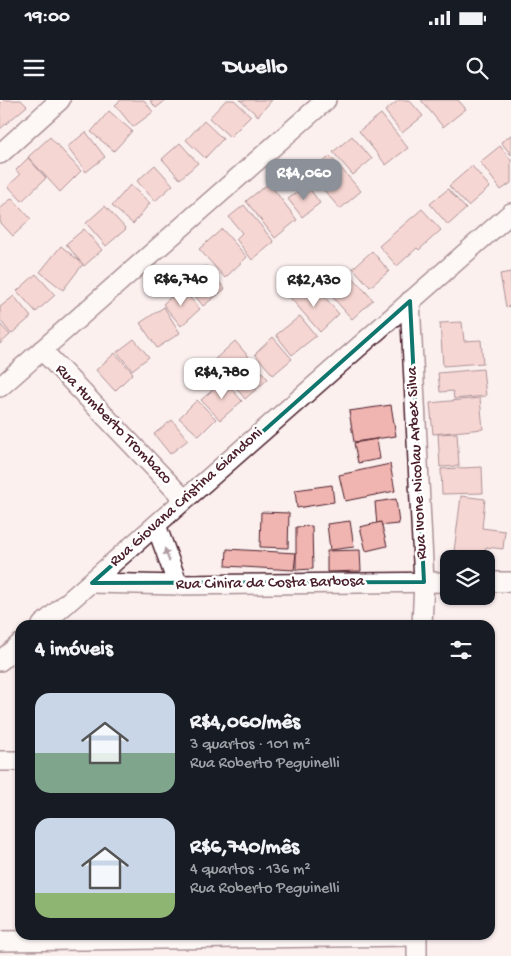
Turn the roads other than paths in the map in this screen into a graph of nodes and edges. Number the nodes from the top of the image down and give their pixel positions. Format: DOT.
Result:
graph roads {
  1 [pos="60,100"];
  2 [pos="326,100"];
  3 [pos="0,154"];
  4 [pos="511,213"];
  5 [pos="410,301"];
  6 [pos="42,350"];
  7 [pos="0,387"];
  8 [pos="184,499"];
  9 [pos="156,524"];
  10 [pos="424,582"];
  11 [pos="440,582"];
  12 [pos="495,582"];
  13 [pos="511,582"];
  14 [pos="92,583"];
  15 [pos="178,585"];
  16 [pos="48,620"];
  17 [pos="422,620"];
  18 [pos="15,648"];
  19 [pos="0,661"];
  20 [pos="0,761"];
  21 [pos="15,761"];
  22 [pos="70,940"];
  23 [pos="417,940"];
  24 [pos="0,941"];
  25 [pos="417,956"];
  1 -- 3 [label="street"];
  2 -- 6 [label="street"];
  4 -- 5 [label="street, Rua Giovana Cristina Giandoni"];
  5 -- 8 [label="street, Rua Giovana Cristina Giandoni"];
  5 -- 10 [label="street, Rua Ivone Nicolau Arbex Silva"];
  6 -- 7 [label="street"];
  6 -- 8 [label="street, Rua Humberto Trombaco"];
  8 -- 9 [label="street, Rua Giovana Cristina Giandoni"];
  9 -- 14 [label="street, Rua Giovana Cristina Giandoni"];
  15 -- 9 [label="street, one-way"];
  10 -- 11 [label="street, Rua Cinira da Costa Barbosa"];
  10 -- 15 [label="street, Rua Cinira da Costa Barbosa"];
  10 -- 17 [label="street, Rua Ivone Nicolau Arbex Silva"];
  12 -- 13 [label="street"];
  14 -- 15 [label="street, Rua Cinira da Costa Barbosa"];
  14 -- 16 [label="street, Rua Giovana Cristina Giandoni"];
  18 -- 19 [label="street"];
  20 -- 21 [label="street"];
  22 -- 24 [label="street"];
  23 -- 25 [label="street"];
}
